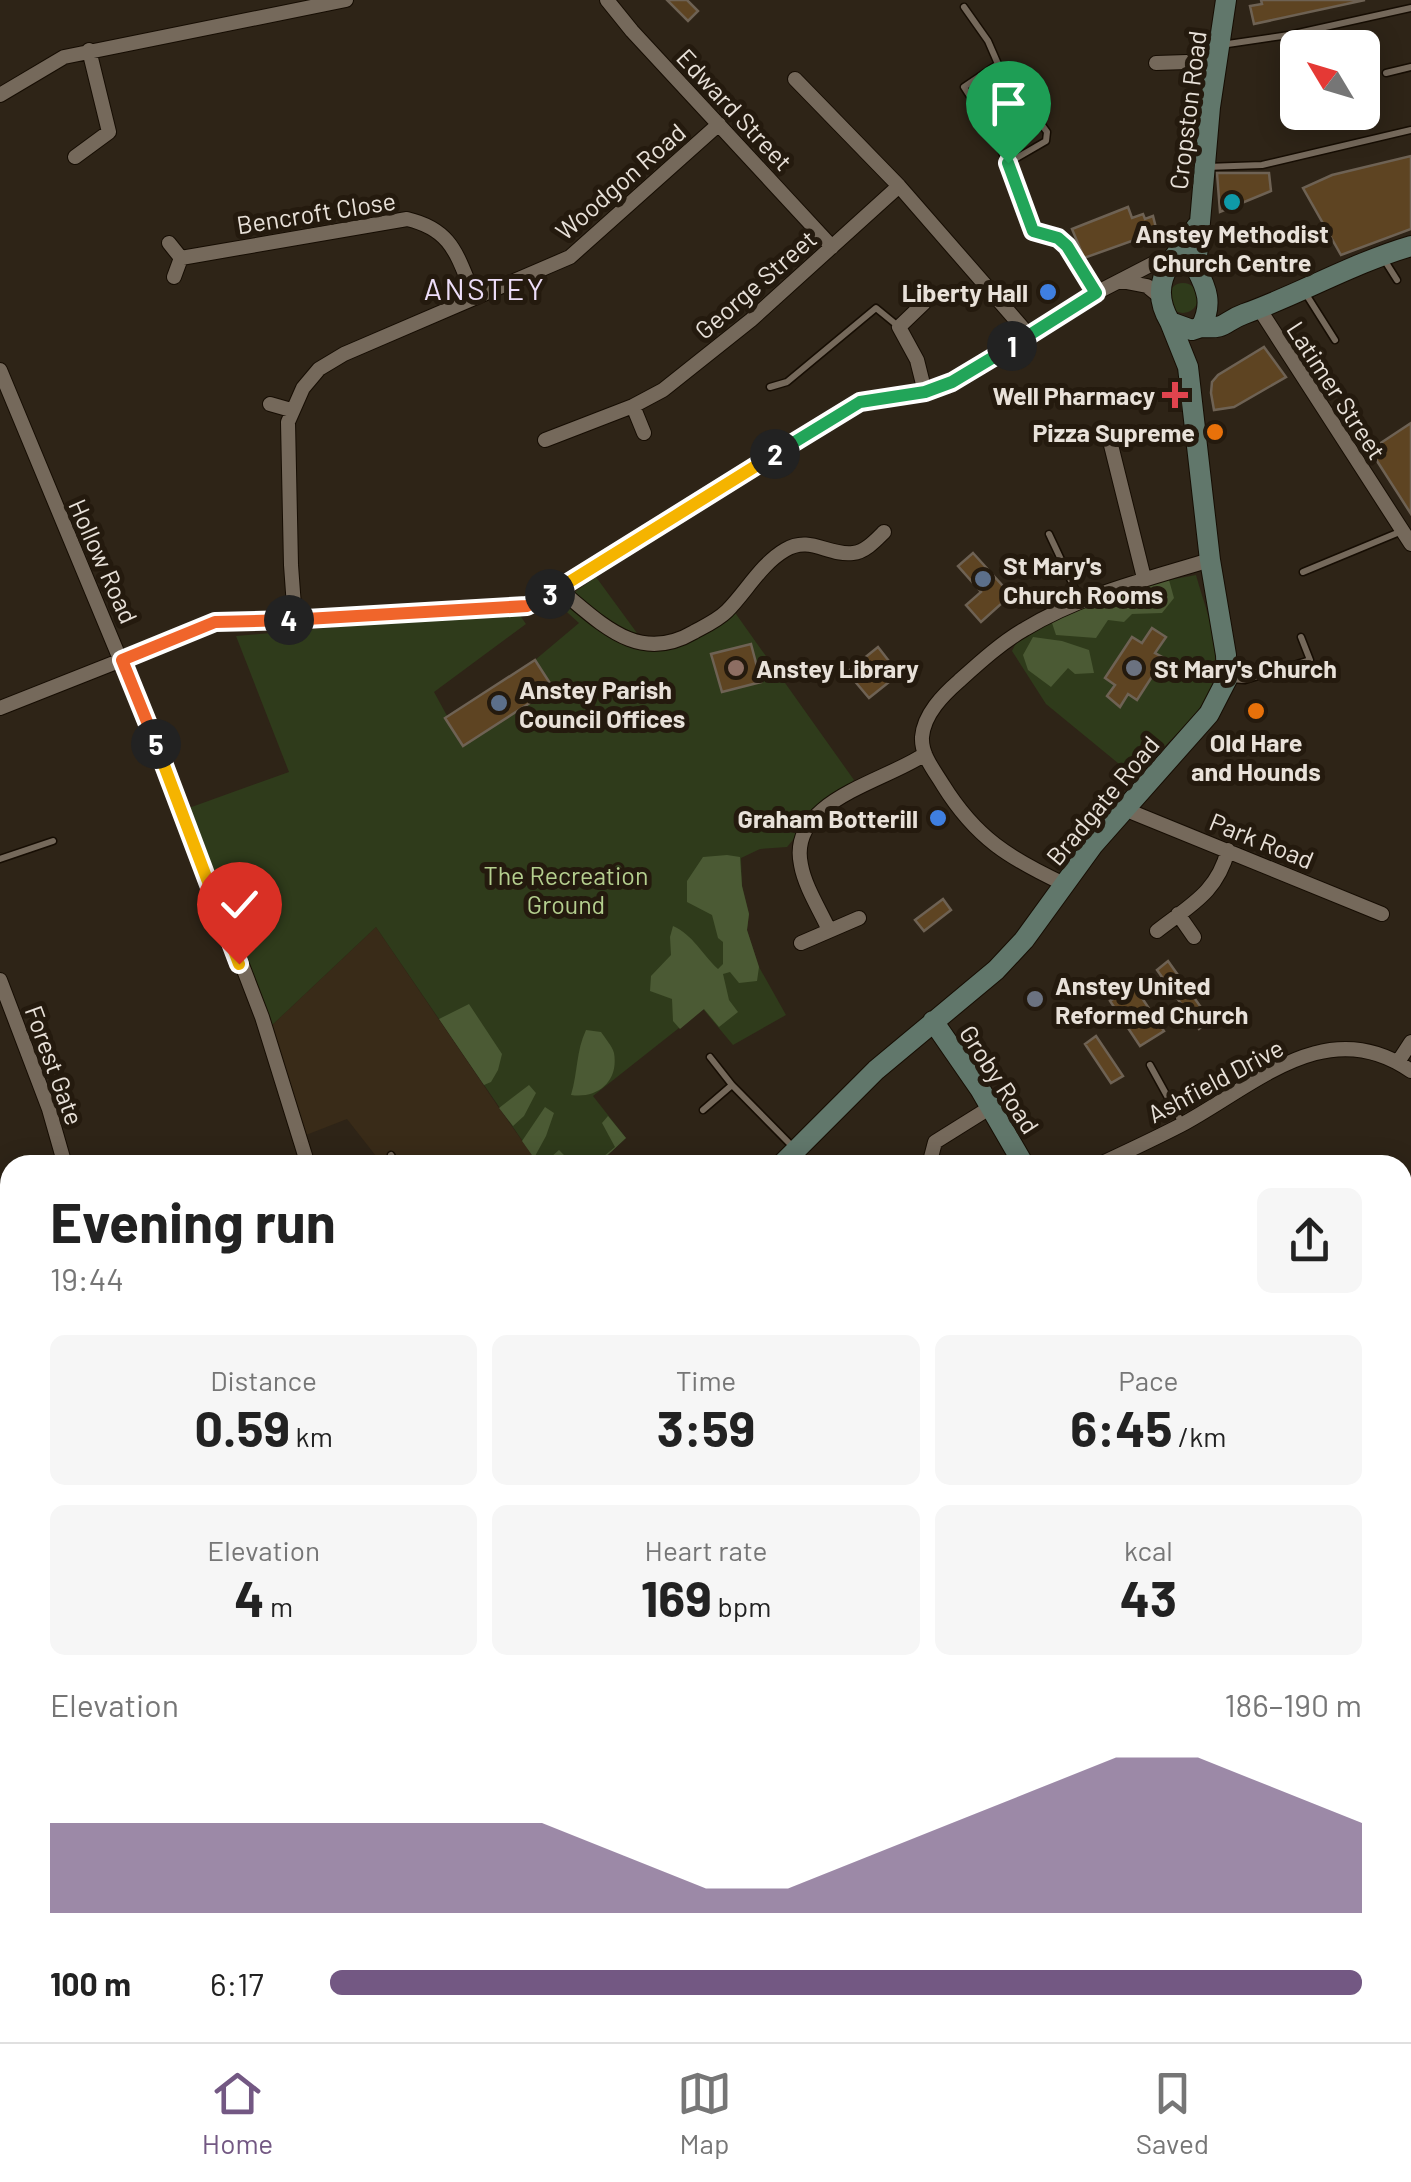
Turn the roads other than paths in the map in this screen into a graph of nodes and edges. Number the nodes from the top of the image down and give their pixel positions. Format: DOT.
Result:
graph roads {
  1 [pos="346,0"];
  2 [pos="607,0"];
  3 [pos="1226,0"];
  4 [pos="964,7"];
  5 [pos="1411,8"];
  6 [pos="89,50"];
  7 [pos="1219,53"];
  8 [pos="1156,63"];
  9 [pos="998,64"];
  10 [pos="1411,67"];
  11 [pos="1386,74"];
  12 [pos="795,79"];
  13 [pos="0,95"];
  14 [pos="719,124"];
  15 [pos="1411,130"];
  16 [pos="76,157"];
  17 [pos="1008,163"];
  18 [pos="1203,167"];
  19 [pos="899,186"];
  20 [pos="1199,234"];
  21 [pos="169,244"];
  22 [pos="1411,246"];
  23 [pos="832,247"];
  24 [pos="1382,256"];
  25 [pos="181,258"];
  26 [pos="1175,260"];
  27 [pos="1196,268"];
  28 [pos="174,277"];
  29 [pos="1397,280"];
  30 [pos="1121,281"];
  31 [pos="1303,290"];
  32 [pos="1096,293"];
  33 [pos="1158,295"];
  34 [pos="474,298"];
  35 [pos="1208,299"];
  36 [pos="924,303"];
  37 [pos="1250,313"];
  38 [pos="1170,322"];
  39 [pos="899,326"];
  40 [pos="1200,327"];
  41 [pos="1028,334"];
  42 [pos="1335,340"];
  43 [pos="1188,367"];
  44 [pos="0,370"];
  45 [pos="770,387"];
  46 [pos="925,392"];
  47 [pos="270,404"];
  48 [pos="632,406"];
  49 [pos="292,410"];
  50 [pos="644,433"];
  51 [pos="1108,433"];
  52 [pos="545,440"];
  53 [pos="884,532"];
  54 [pos="1049,534"];
  55 [pos="1407,538"];
  56 [pos="1210,560"];
  57 [pos="1302,572"];
  58 [pos="1144,578"];
  59 [pos="559,589"];
  60 [pos="1081,603"];
  61 [pos="295,620"];
  62 [pos="1301,637"];
  63 [pos="122,660"];
  64 [pos="1227,679"];
  65 [pos="0,708"];
  66 [pos="924,754"];
  67 [pos="1126,806"];
  68 [pos="54,841"];
  69 [pos="1228,850"];
  70 [pos="0,859"];
  71 [pos="1064,884"];
  72 [pos="1178,914"];
  73 [pos="1382,914"];
  74 [pos="858,918"];
  75 [pos="829,930"];
  76 [pos="1157,930"];
  77 [pos="1194,937"];
  78 [pos="801,944"];
  79 [pos="0,980"];
  80 [pos="933,1022"];
  81 [pos="1411,1042"];
  82 [pos="710,1058"];
  83 [pos="1398,1062"];
  84 [pos="1150,1065"];
  85 [pos="1411,1071"];
  86 [pos="732,1086"];
  87 [pos="991,1107"];
  88 [pos="703,1110"];
  89 [pos="1183,1124"];
  90 [pos="62,1155"];
  91 [pos="305,1155"];
  92 [pos="786,1155"];
  93 [pos="790,1155"];
  94 [pos="931,1155"];
  95 [pos="1018,1155"];
  96 [pos="1119,1155"];
  1 -- 6 [label="street"];
  2 -- 14 [label="street, Edward Street"];
  3 -- 7 [label="street, Cropston Road"];
  4 -- 9 [label="lane"];
  5 -- 7 [label="lane"];
  6 -- 13 [label="street"];
  6 -- 16 [label="street"];
  7 -- 8 [label="street"];
  7 -- 18 [label="street, Cropston Road"];
  9 -- 17 [label="lane"];
  9 -- 17 [label="lane"];
  10 -- 11 [label="lane"];
  12 -- 19 [label="street"];
  14 -- 23 [label="street, Edward Street"];
  14 -- 34 [label="street, Woodgon Road"];
  15 -- 18 [label="lane"];
  17 -- 32 [label="lane"];
  18 -- 20 [label="street, Cropston Road"];
  19 -- 23 [label="street, George Street"];
  19 -- 41 [label="street"];
  20 -- 26 [label="street, Cropston Road"];
  20 -- 27 [label="street, Cropston Road"];
  21 -- 25 [label="street"];
  22 -- 24 [label="street"];
  23 -- 48 [label="street, George Street"];
  24 -- 29 [label="lane"];
  24 -- 31 [label="street"];
  25 -- 28 [label="street"];
  25 -- 34 [label="street, Bencroft Close"];
  26 -- 27 [label="street"];
  26 -- 30 [label="street"];
  26 -- 33 [label="street"];
  27 -- 35 [label="street"];
  30 -- 32 [label="street"];
  30 -- 33 [label="street"];
  31 -- 37 [label="street"];
  31 -- 42 [label="lane"];
  32 -- 41 [label="street"];
  33 -- 38 [label="street"];
  34 -- 49 [label="street, Woodgon Road"];
  35 -- 37 [label="street"];
  35 -- 40 [label="street"];
  36 -- 39 [label="street"];
  37 -- 40 [label="street"];
  37 -- 55 [label="street, Latimer Street"];
  38 -- 40 [label="street"];
  38 -- 43 [label="street"];
  39 -- 45 [label="lane"];
  39 -- 46 [label="street"];
  40 -- 43 [label="street"];
  41 -- 46 [label="street"];
  43 -- 56 [label="street"];
  44 -- 63 [label="street, Hollow Road"];
  46 -- 59 [label="street"];
  47 -- 49 [label="street"];
  48 -- 50 [label="street"];
  48 -- 52 [label="street, George Street"];
  49 -- 61 [label="street"];
  51 -- 58 [label="street"];
  53 -- 59 [label="street"];
  54 -- 60 [label="lane"];
  55 -- 57 [label="lane"];
  56 -- 58 [label="street"];
  56 -- 64 [label="street"];
  58 -- 60 [label="street"];
  59 -- 61 [label="street"];
  60 -- 66 [label="street"];
  61 -- 63 [label="street"];
  62 -- 64 [label="lane"];
  63 -- 65 [label="street"];
  63 -- 91 [label="street, Hollow Road"];
  64 -- 67 [label="street, Bradgate Road"];
  66 -- 71 [label="street"];
  66 -- 75 [label="street"];
  67 -- 69 [label="street, Park Road"];
  67 -- 71 [label="street, Bradgate Road"];
  68 -- 70 [label="lane"];
  69 -- 72 [label="street"];
  69 -- 73 [label="street, Park Road"];
  71 -- 80 [label="street, Bradgate Road"];
  72 -- 76 [label="street"];
  72 -- 77 [label="street"];
  74 -- 75 [label="street"];
  75 -- 78 [label="street"];
  79 -- 90 [label="street, Forest Gate"];
  80 -- 87 [label="street, Groby Road"];
  80 -- 93 [label="street, Bradgate Road"];
  81 -- 83 [label="street"];
  82 -- 86 [label="lane"];
  83 -- 85 [label="street, Ashfield Drive"];
  83 -- 89 [label="street, Ashfield Drive"];
  84 -- 89 [label="lane"];
  86 -- 88 [label="lane"];
  86 -- 92 [label="lane"];
  87 -- 94 [label="street"];
  87 -- 95 [label="street, Groby Road"];
  89 -- 96 [label="street, Ashfield Drive"];
}
